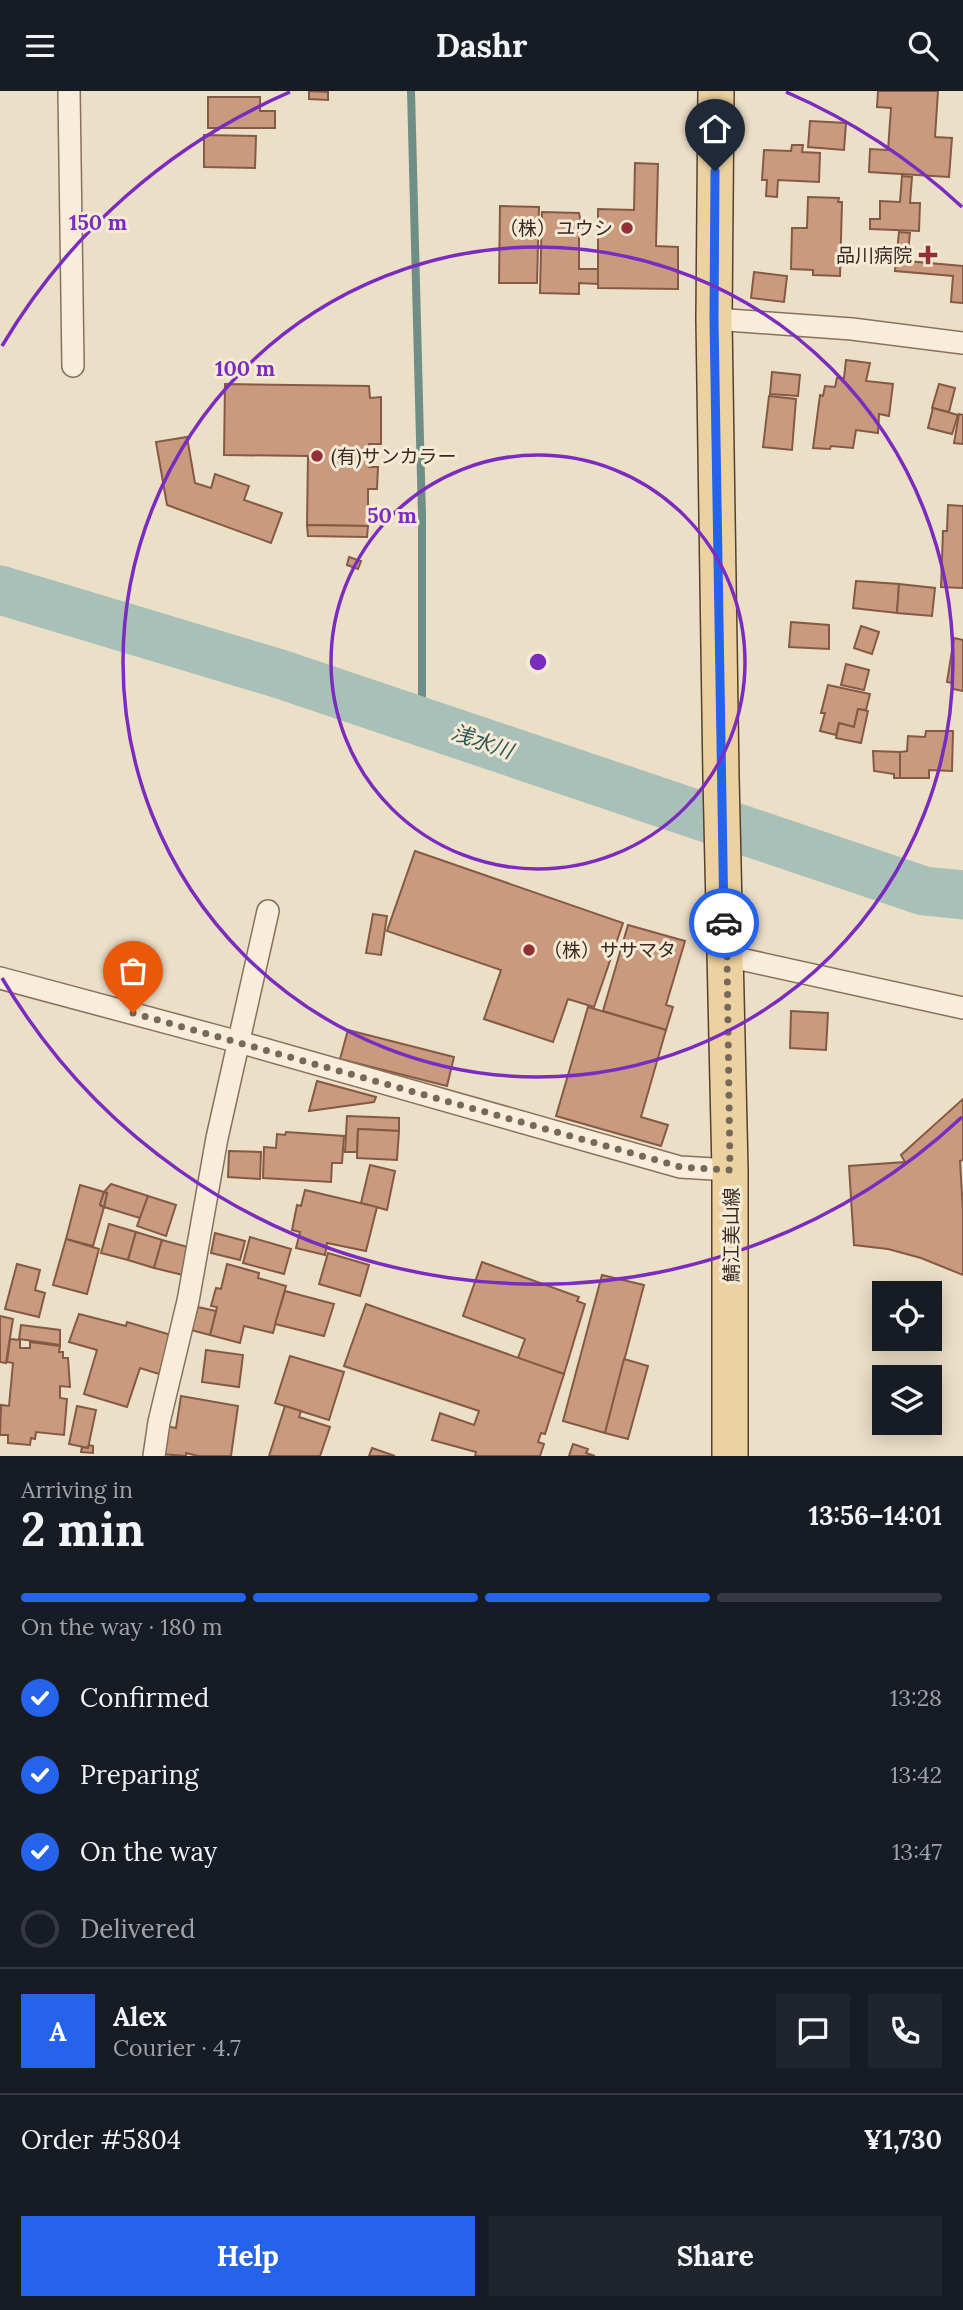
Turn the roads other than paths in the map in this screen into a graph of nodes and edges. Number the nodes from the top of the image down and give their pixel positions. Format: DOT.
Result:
graph roads {
  1 [pos="69,91"];
  2 [pos="716,91"];
  3 [pos="714,319"];
  4 [pos="963,343"];
  5 [pos="73,366"];
  6 [pos="268,911"];
  7 [pos="725,944"];
  8 [pos="0,978"];
  9 [pos="963,1008"];
  10 [pos="239,1042"];
  11 [pos="730,1170"];
  12 [pos="154,1456"];
  13 [pos="730,1456"];
  1 -- 5 [label="street"];
  2 -- 3 [label="main road, 鯖江美山線"];
  3 -- 4 [label="street"];
  3 -- 7 [label="main road, 鯖江美山線"];
  6 -- 10 [label="street"];
  7 -- 9 [label="street"];
  7 -- 11 [label="main road, 鯖江美山線"];
  8 -- 10 [label="street"];
  10 -- 11 [label="street"];
  10 -- 12 [label="street"];
  11 -- 13 [label="main road, 鯖江美山線"];
}
